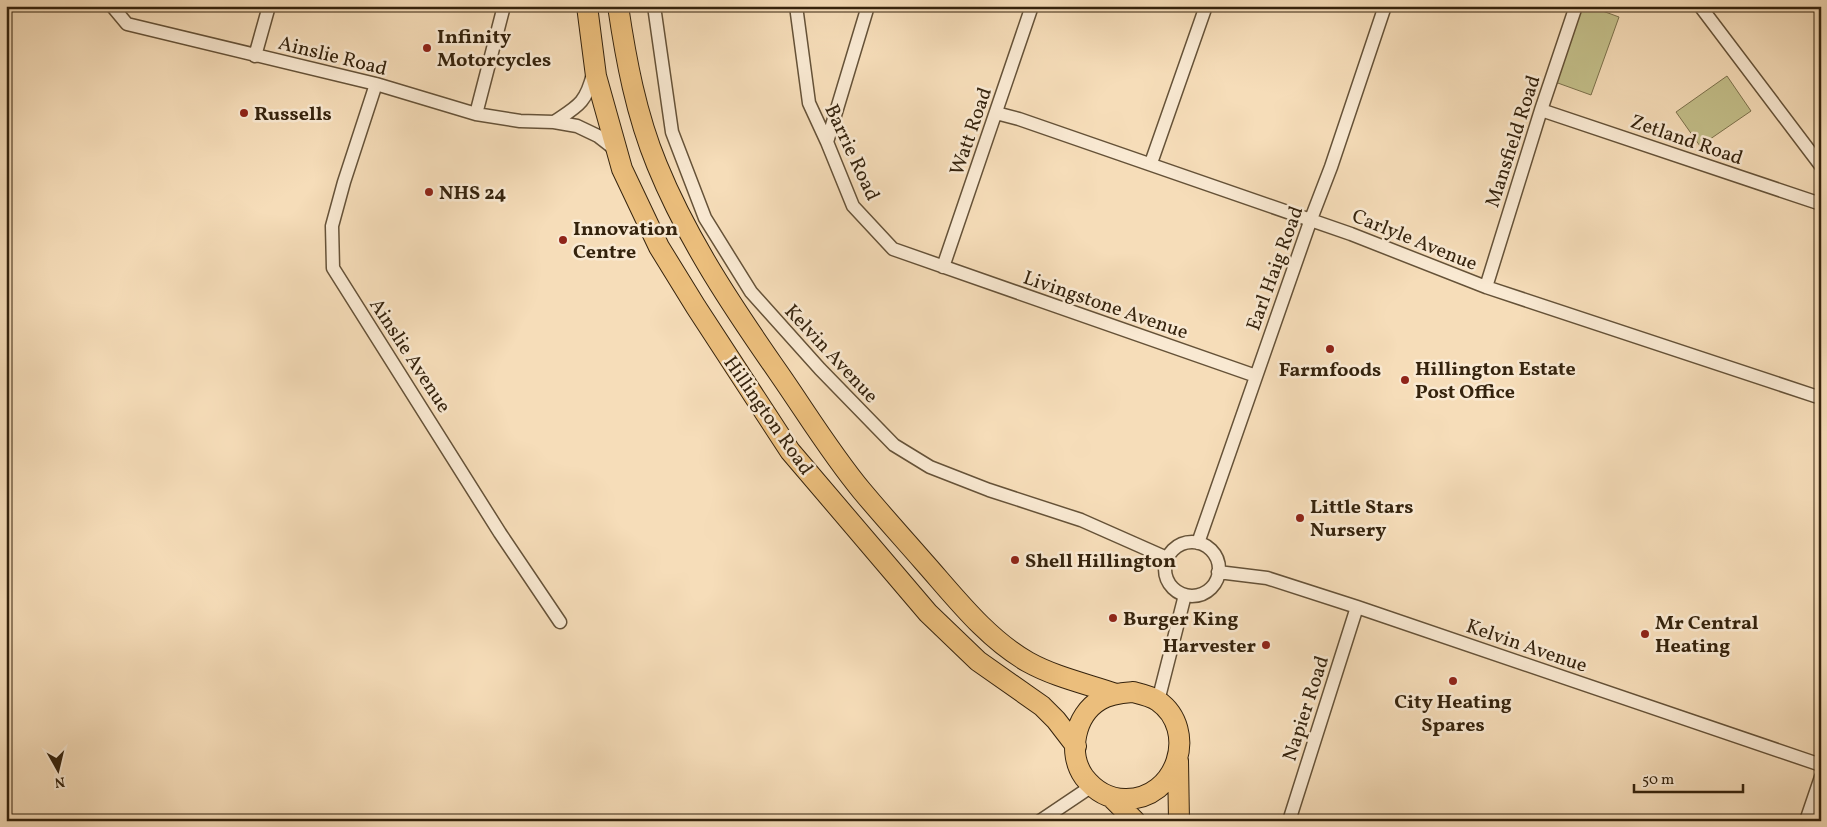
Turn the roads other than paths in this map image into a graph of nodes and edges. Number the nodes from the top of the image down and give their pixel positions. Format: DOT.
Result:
graph roads {
  1 [pos="112,6"];
  2 [pos="269,6"];
  3 [pos="504,6"];
  4 [pos="587,6"];
  5 [pos="618,6"];
  6 [pos="654,6"];
  7 [pos="796,6"];
  8 [pos="868,6"];
  9 [pos="1032,6"];
  10 [pos="1206,6"];
  11 [pos="1385,6"];
  12 [pos="1576,6"];
  13 [pos="1700,6"];
  14 [pos="256,56"];
  15 [pos="595,67"];
  16 [pos="376,84"];
  17 [pos="1541,110"];
  18 [pos="996,113"];
  19 [pos="476,114"];
  20 [pos="554,122"];
  21 [pos="827,142"];
  22 [pos="616,150"];
  23 [pos="1151,163"];
  24 [pos="1821,166"];
  25 [pos="1821,204"];
  26 [pos="1311,219"];
  27 [pos="943,267"];
  28 [pos="1486,288"];
  29 [pos="1256,376"];
  30 [pos="1821,398"];
  31 [pos="1198,543"];
  32 [pos="1167,558"];
  33 [pos="1218,572"];
  34 [pos="1185,595"];
  35 [pos="1357,607"];
  36 [pos="560,622"];
  37 [pos="1116,694"];
  38 [pos="1158,701"];
  39 [pos="1076,746"];
  40 [pos="1178,759"];
  41 [pos="1821,765"];
  42 [pos="1821,777"];
  43 [pos="1092,786"];
  44 [pos="1113,799"];
  45 [pos="1040,821"];
  46 [pos="1135,821"];
  47 [pos="1179,821"];
  48 [pos="1289,821"];
  49 [pos="1806,821"];
  1 -- 14 [label="street, Ainslie Road"];
  2 -- 14 [label="street"];
  3 -- 19 [label="street"];
  4 -- 15 [label="main road, Hillington Road"];
  5 -- 37 [label="main road, Hillington Road"];
  6 -- 32 [label="street, Kelvin Avenue"];
  7 -- 21 [label="street, Barrie Road"];
  8 -- 21 [label="street"];
  9 -- 18 [label="street, Watt Road"];
  10 -- 23 [label="street"];
  11 -- 26 [label="street, Earl Haig Road"];
  12 -- 17 [label="street, Mansfield Road"];
  13 -- 24 [label="street"];
  14 -- 16 [label="street, Ainslie Road"];
  15 -- 20 [label="street"];
  15 -- 22 [label="main road, Hillington Road"];
  16 -- 19 [label="street, Ainslie Road"];
  16 -- 36 [label="street, Ainslie Avenue"];
  17 -- 25 [label="street, Zetland Road"];
  17 -- 28 [label="street, Mansfield Road"];
  18 -- 23 [label="street, Carlyle Avenue"];
  18 -- 27 [label="street, Watt Road"];
  19 -- 20 [label="street, Ainslie Road"];
  20 -- 22 [label="street, Ainslie Road"];
  21 -- 27 [label="street, Barrie Road"];
  22 -- 39 [label="main road, Hillington Road"];
  23 -- 26 [label="street, Carlyle Avenue"];
  26 -- 28 [label="street, Carlyle Avenue"];
  26 -- 29 [label="street, Earl Haig Road"];
  27 -- 29 [label="street, Livingstone Avenue"];
  28 -- 30 [label="street, Carlyle Avenue"];
  29 -- 31 [label="street, Earl Haig Road"];
  31 -- 32 [label="street"];
  31 -- 33 [label="street"];
  32 -- 34 [label="street"];
  33 -- 34 [label="street"];
  33 -- 35 [label="street, Kelvin Avenue"];
  34 -- 38 [label="street"];
  35 -- 41 [label="street, Kelvin Avenue"];
  35 -- 48 [label="street, Napier Road"];
  37 -- 38 [label="main road"];
  37 -- 39 [label="main road"];
  38 -- 40 [label="main road"];
  39 -- 43 [label="main road"];
  40 -- 44 [label="main road"];
  40 -- 47 [label="main road"];
  42 -- 49 [label="street"];
  43 -- 44 [label="main road"];
  43 -- 45 [label="street"];
  44 -- 46 [label="main road"];
}
